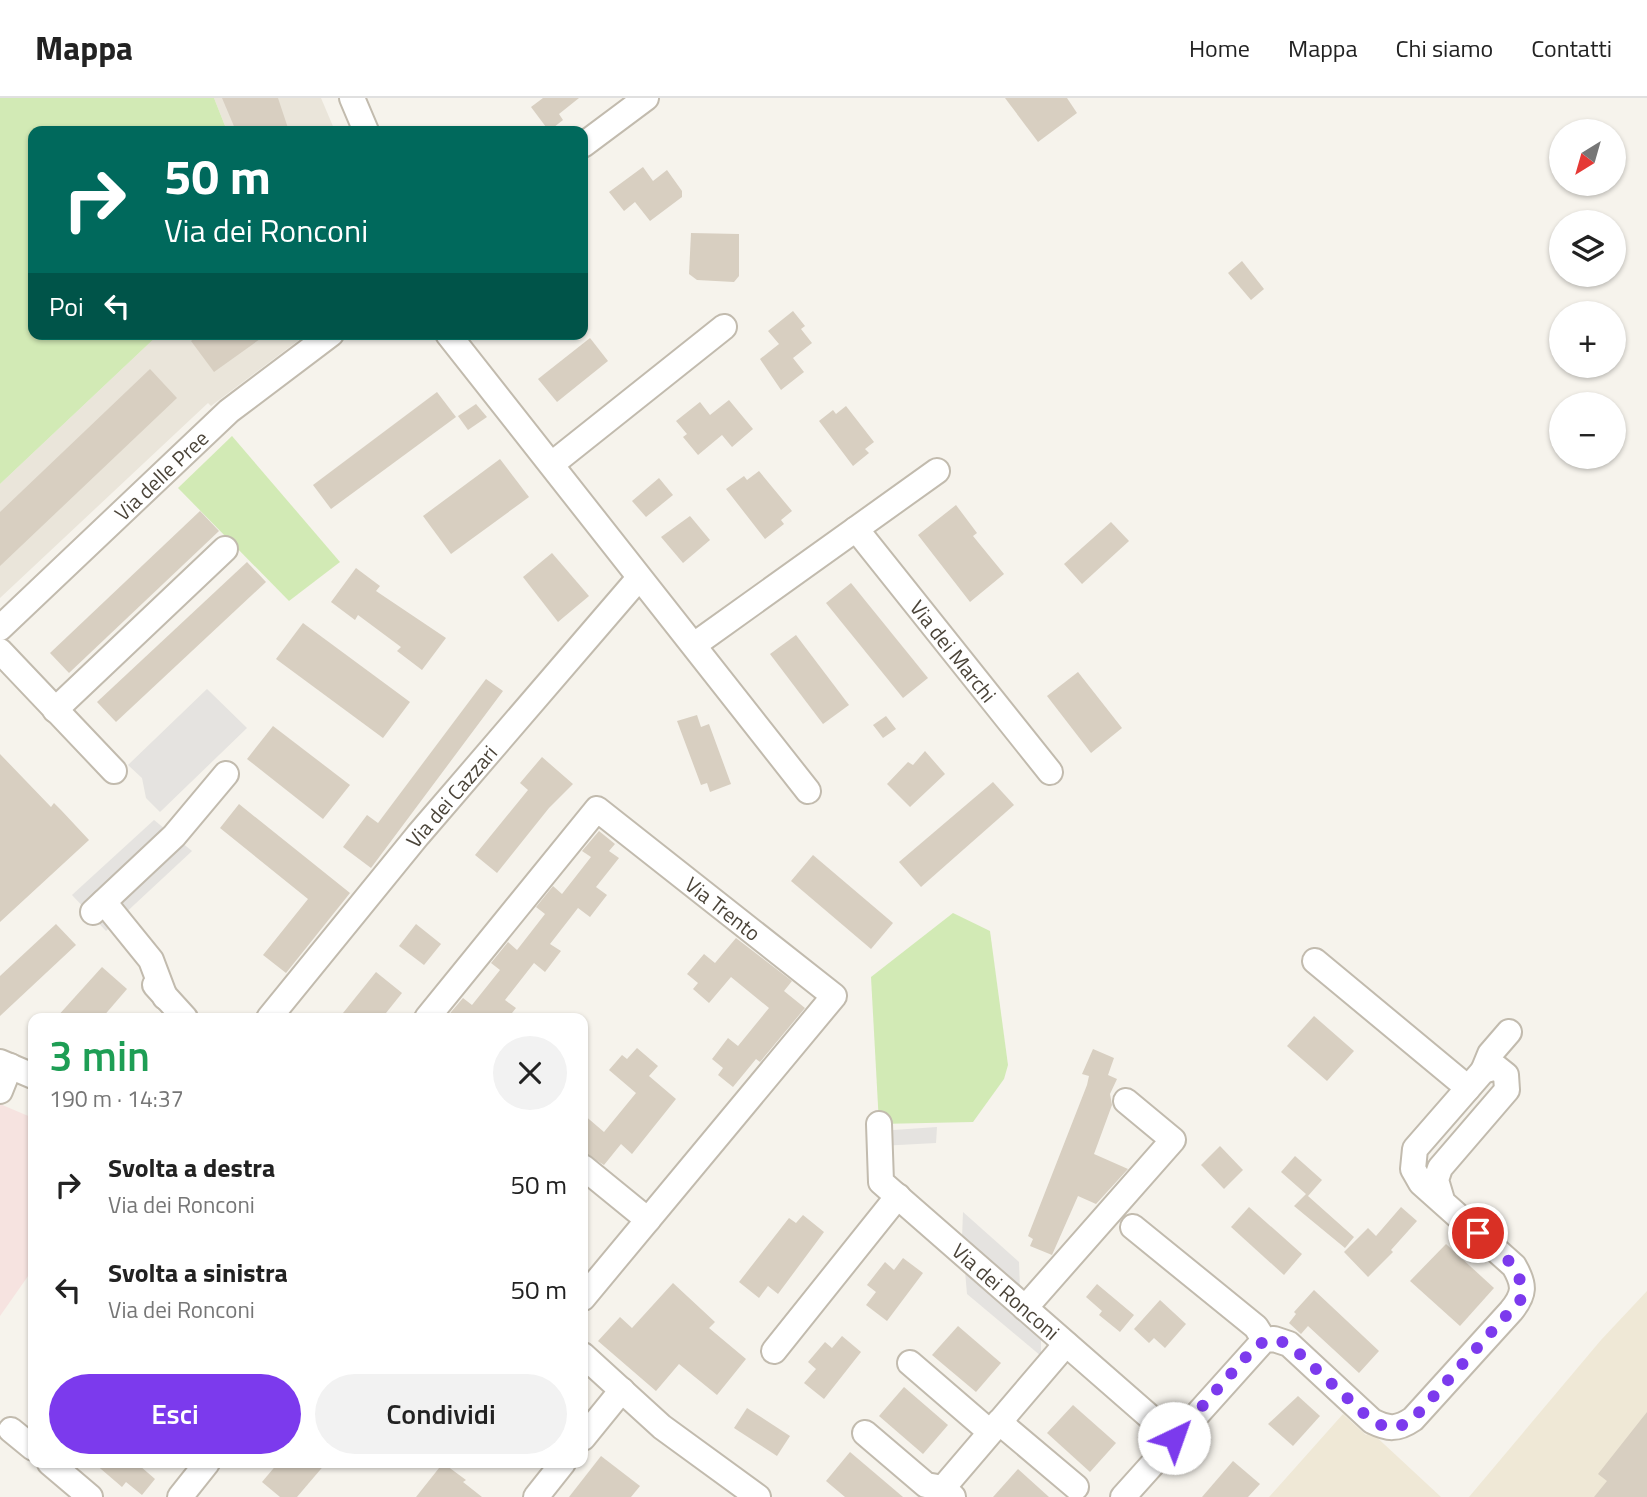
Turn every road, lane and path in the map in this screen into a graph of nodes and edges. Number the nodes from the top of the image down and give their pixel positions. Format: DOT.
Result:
graph roads {
  1 [pos="352,98"];
  2 [pos="646,98"];
  3 [pos="364,126"];
  4 [pos="588,141"];
  5 [pos="724,327"];
  6 [pos="323,340"];
  7 [pos="453,340"];
  8 [pos="552,464"];
  9 [pos="937,471"];
  10 [pos="856,529"];
  11 [pos="225,549"];
  12 [pos="639,578"];
  13 [pos="0,628"];
  14 [pos="694,645"];
  15 [pos="0,651"];
  16 [pos="55,710"];
  17 [pos="114,771"];
  18 [pos="1050,772"];
  19 [pos="226,774"];
  20 [pos="808,792"];
  21 [pos="116,932"];
  22 [pos="1315,961"];
  23 [pos="165,996"];
  24 [pos="180,1013"];
  25 [pos="273,1013"];
  26 [pos="431,1013"];
  27 [pos="1509,1032"];
  28 [pos="5,1064"];
  29 [pos="28,1074"];
  30 [pos="1475,1079"];
  31 [pos="0,1091"];
  32 [pos="1126,1101"];
  33 [pos="879,1124"];
  34 [pos="588,1171"];
  35 [pos="898,1196"];
  36 [pos="1442,1200"];
  37 [pos="648,1220"];
  38 [pos="1133,1227"];
  39 [pos="588,1292"];
  40 [pos="1025,1308"];
  41 [pos="1264,1340"];
  42 [pos="1066,1344"];
  43 [pos="774,1351"];
  44 [pos="588,1359"];
  45 [pos="910,1363"];
  46 [pos="622,1390"];
  47 [pos="995,1427"];
  48 [pos="11,1430"];
  49 [pos="588,1432"];
  50 [pos="865,1433"];
  51 [pos="1174,1438"];
  52 [pos="28,1444"];
  53 [pos="56,1468"];
  54 [pos="203,1468"];
  55 [pos="559,1468"];
  56 [pos="1076,1487"];
  57 [pos="948,1493"];
  58 [pos="90,1497"];
  59 [pos="180,1497"];
  60 [pos="536,1497"];
  61 [pos="758,1497"];
  62 [pos="1124,1497"];
  1 -- 3 [label="street"];
  2 -- 4 [label="street"];
  5 -- 8 [label="street"];
  6 -- 13 [label="street, Via delle Pree"];
  7 -- 8 [label="street"];
  8 -- 12 [label="street"];
  9 -- 10 [label="street"];
  10 -- 14 [label="street"];
  10 -- 18 [label="street, Via dei Marchi"];
  11 -- 16 [label="street"];
  12 -- 14 [label="street"];
  12 -- 25 [label="street, Via dei Cazzari"];
  14 -- 20 [label="street"];
  15 -- 16 [label="street"];
  16 -- 17 [label="street"];
  19 -- 23 [label="street"];
  21 -- 23 [label="street"];
  22 -- 30 [label="street"];
  23 -- 24 [label="street"];
  26 -- 37 [label="street, Via Trento"];
  27 -- 30 [label="street"];
  28 -- 29 [label="street"];
  28 -- 31 [label="street"];
  30 -- 36 [label="street"];
  30 -- 36 [label="street"];
  32 -- 40 [label="street"];
  33 -- 35 [label="street, Via dei Ronconi"];
  34 -- 37 [label="street"];
  35 -- 40 [label="street, Via dei Ronconi"];
  35 -- 43 [label="street"];
  36 -- 41 [label="street"];
  37 -- 39 [label="street, Via Trento"];
  38 -- 41 [label="street"];
  40 -- 42 [label="street, Via dei Ronconi"];
  41 -- 51 [label="street"];
  42 -- 47 [label="street"];
  42 -- 51 [label="street, Via dei Ronconi"];
  44 -- 46 [label="street"];
  45 -- 47 [label="street"];
  46 -- 49 [label="street"];
  46 -- 61 [label="street"];
  47 -- 56 [label="street"];
  47 -- 57 [label="street"];
  48 -- 52 [label="street"];
  50 -- 57 [label="street"];
  51 -- 62 [label="street"];
  53 -- 58 [label="street"];
  54 -- 59 [label="street"];
  55 -- 60 [label="street"];
}
